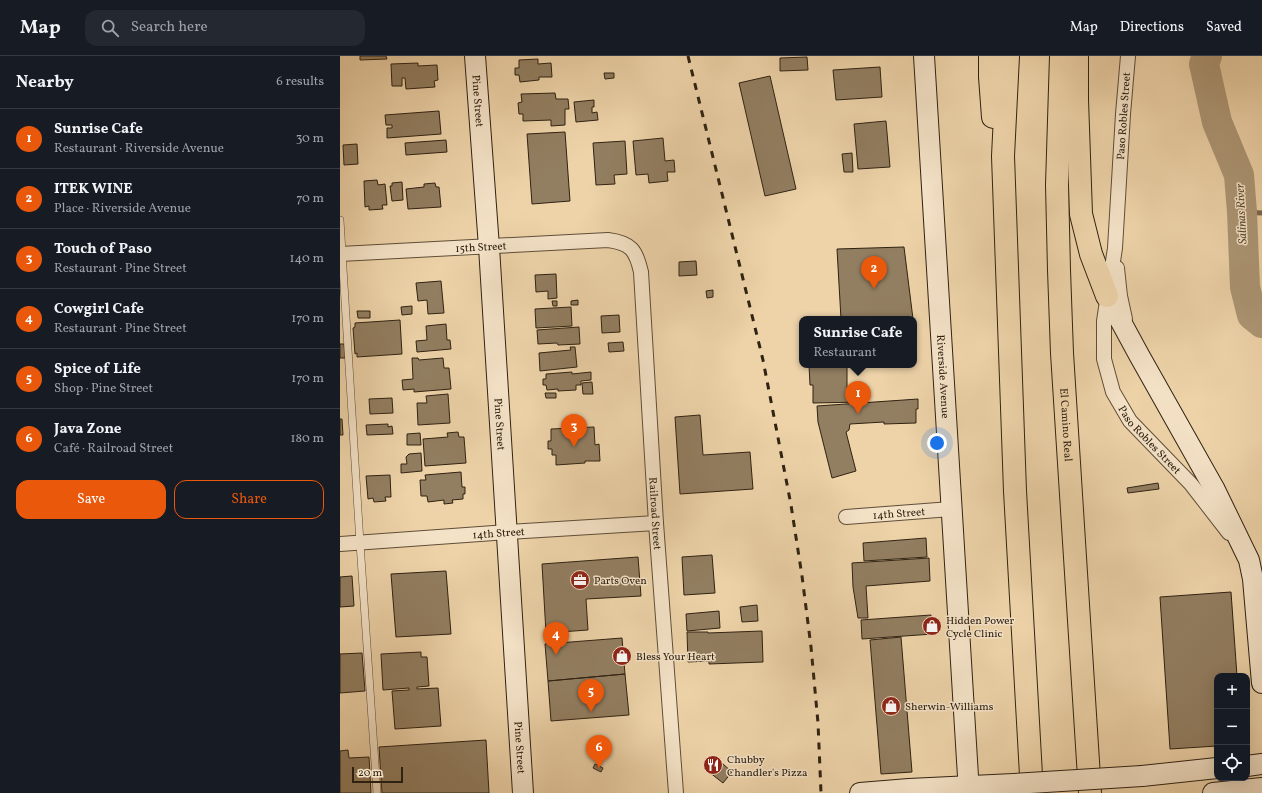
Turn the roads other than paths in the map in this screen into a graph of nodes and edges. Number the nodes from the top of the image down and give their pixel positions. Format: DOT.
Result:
graph roads {
  1 [pos="475,56"];
  2 [pos="924,56"];
  3 [pos="990,56"];
  4 [pos="1008,56"];
  5 [pos="1061,56"];
  6 [pos="1077,56"];
  7 [pos="1128,56"];
  8 [pos="1002,156"];
  9 [pos="340,220"];
  10 [pos="622,242"];
  11 [pos="489,247"];
  12 [pos="1115,248"];
  13 [pos="341,254"];
  14 [pos="1107,296"];
  15 [pos="1139,355"];
  16 [pos="951,509"];
  17 [pos="846,517"];
  18 [pos="656,523"];
  19 [pos="508,532"];
  20 [pos="360,543"];
  21 [pos="340,544"];
  22 [pos="1249,560"];
  23 [pos="1262,683"];
  24 [pos="1262,764"];
  25 [pos="1250,766"];
  26 [pos="1214,768"];
  27 [pos="1023,788"];
  28 [pos="1262,788"];
  29 [pos="969,790"];
  30 [pos="377,793"];
  31 [pos="524,793"];
  32 [pos="676,793"];
  33 [pos="860,793"];
  34 [pos="1090,793"];
  35 [pos="1213,793"];
  1 -- 11 [label="main road, Pine Street"];
  2 -- 16 [label="main road, Riverside Avenue"];
  3 -- 8 [label="highway"];
  4 -- 8 [label="highway"];
  5 -- 34 [label="highway, El Camino Real"];
  6 -- 14 [label="highway"];
  7 -- 12 [label="street, Paso Robles Street"];
  8 -- 27 [label="highway"];
  9 -- 13 [label="lane"];
  10 -- 11 [label="street, 15th Street"];
  10 -- 18 [label="street, Railroad Street"];
  11 -- 13 [label="street, 15th Street"];
  11 -- 19 [label="main road, Pine Street"];
  12 -- 14 [label="street, Paso Robles Street"];
  12 -- 15 [label="street, Paso Robles Street"];
  13 -- 20 [label="lane"];
  14 -- 15 [label="main road, Paso Robles Street"];
  14 -- 22 [label="street, Paso Robles Street"];
  15 -- 22 [label="main road, Paso Robles Street"];
  16 -- 17 [label="street, 14th Street"];
  16 -- 29 [label="main road, Riverside Avenue"];
  18 -- 19 [label="street, 14th Street"];
  18 -- 32 [label="street, Railroad Street"];
  19 -- 20 [label="street, 14th Street"];
  19 -- 31 [label="main road, Pine Street"];
  20 -- 21 [label="street, 14th Street"];
  20 -- 30 [label="lane"];
  22 -- 23 [label="main road, Paso Robles Street"];
  24 -- 25 [label="main road"];
  26 -- 27 [label="main road, bridge"];
  27 -- 29 [label="main road"];
  28 -- 35 [label="main road"];
  29 -- 33 [label="main road"];
}
